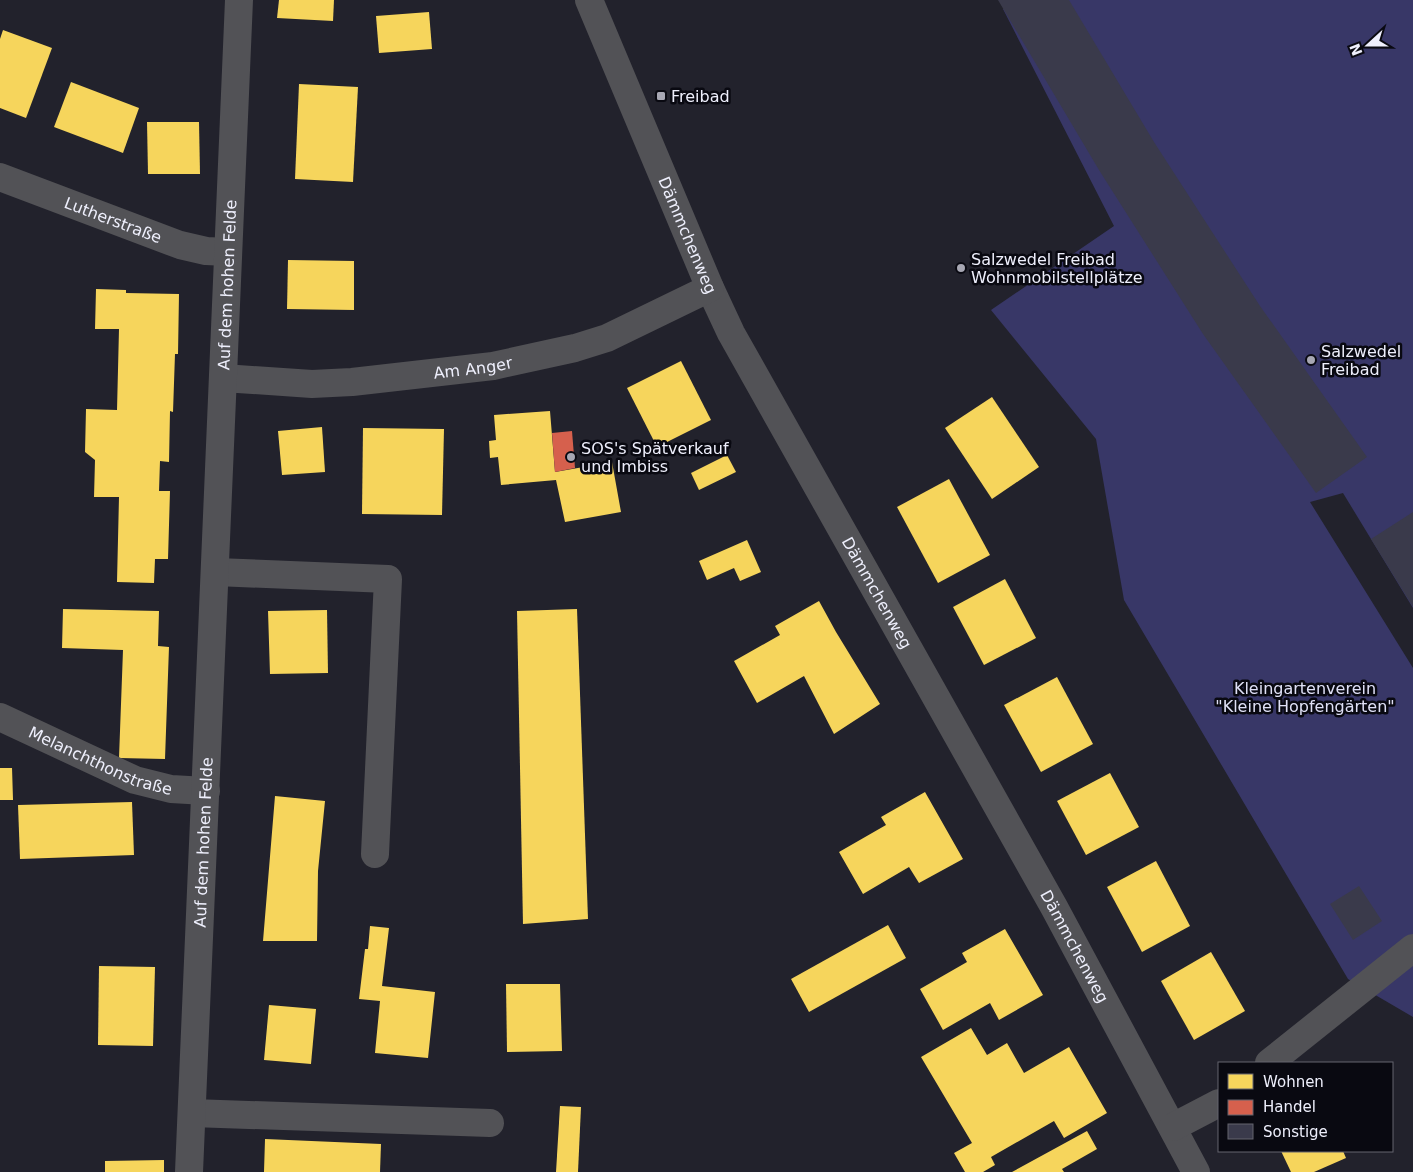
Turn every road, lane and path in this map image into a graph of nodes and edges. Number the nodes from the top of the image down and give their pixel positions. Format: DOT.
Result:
graph roads {
  1 [pos="239,0"];
  2 [pos="589,0"];
  3 [pos="0,177"];
  4 [pos="228,252"];
  5 [pos="710,288"];
  6 [pos="224,378"];
  7 [pos="216,572"];
  8 [pos="0,717"];
  9 [pos="206,791"];
  10 [pos="374,854"];
  11 [pos="1413,948"];
  12 [pos="1270,1062"];
  13 [pos="1218,1104"];
  14 [pos="192,1112"];
  15 [pos="490,1123"];
  16 [pos="1173,1127"];
  17 [pos="189,1172"];
  18 [pos="1196,1172"];
  1 -- 4 [label="street, Auf dem hohen Felde"];
  2 -- 5 [label="street, Dämmchenweg"];
  3 -- 4 [label="street, Lutherstraße"];
  4 -- 6 [label="street, Auf dem hohen Felde"];
  5 -- 6 [label="street, Am Anger"];
  5 -- 16 [label="street, Dämmchenweg"];
  6 -- 7 [label="street, Auf dem hohen Felde"];
  7 -- 9 [label="street, Auf dem hohen Felde"];
  7 -- 10 [label="street"];
  8 -- 9 [label="street, Melanchthonstraße"];
  9 -- 14 [label="street, Auf dem hohen Felde"];
  11 -- 12 [label="street"];
  13 -- 16 [label="street"];
  14 -- 15 [label="street"];
  14 -- 17 [label="street, Auf dem hohen Felde"];
  16 -- 18 [label="street, Dämmchenweg"];
}
